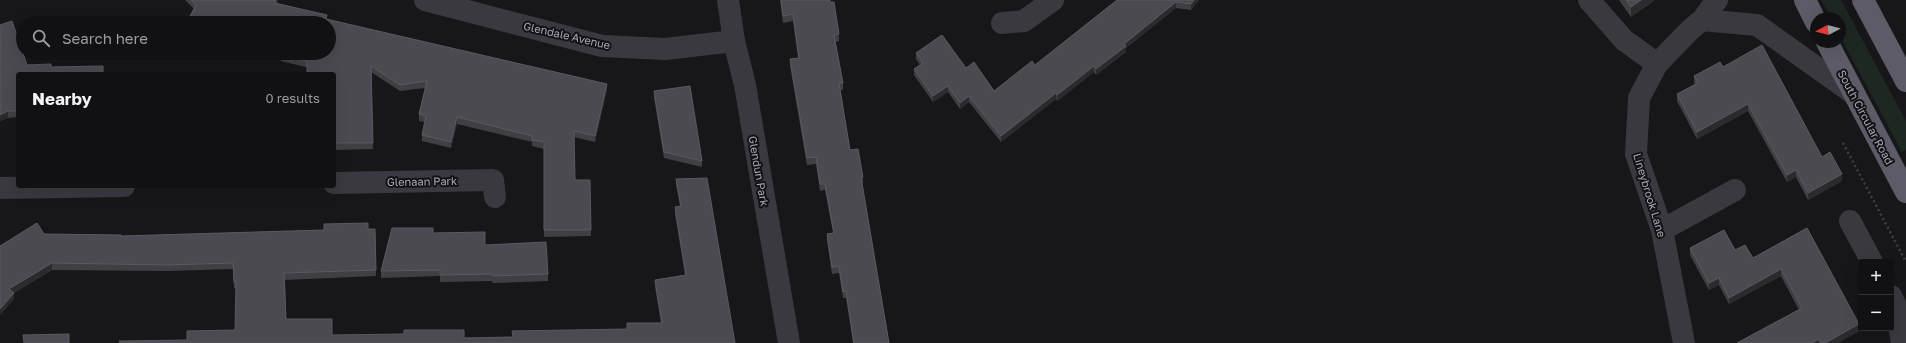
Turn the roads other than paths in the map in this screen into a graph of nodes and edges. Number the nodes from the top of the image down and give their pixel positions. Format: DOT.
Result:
graph roads {
  1 [pos="425,0"];
  2 [pos="728,0"];
  3 [pos="1053,0"];
  4 [pos="1588,0"];
  5 [pos="1717,0"];
  6 [pos="1804,0"];
  7 [pos="1863,0"];
  8 [pos="1811,12"];
  9 [pos="1702,20"];
  10 [pos="1002,23"];
  11 [pos="734,41"];
  12 [pos="1830,48"];
  13 [pos="1657,64"];
  14 [pos="1906,81"];
  15 [pos="1854,94"];
  16 [pos="336,183"];
  17 [pos="0,188"];
  18 [pos="16,188"];
  19 [pos="1735,190"];
  20 [pos="1906,192"];
  21 [pos="494,197"];
  22 [pos="1850,221"];
  23 [pos="1662,230"];
  24 [pos="1870,259"];
  25 [pos="1894,302"];
  26 [pos="789,343"];
  27 [pos="1684,343"];
  28 [pos="1902,343"];
  1 -- 11 [label="street, Glendale Avenue"];
  2 -- 11 [label="street, Glendun Park"];
  3 -- 10 [label="street"];
  4 -- 13 [label="street"];
  5 -- 9 [label="street, Lineybrook Lane"];
  6 -- 8 [label="highway"];
  7 -- 14 [label="highway"];
  9 -- 13 [label="street, Lineybrook Lane"];
  9 -- 15 [label="street"];
  11 -- 26 [label="street, Glendun Park"];
  12 -- 15 [label="highway, South Circular Road"];
  13 -- 23 [label="street, Lineybrook Lane"];
  15 -- 20 [label="highway, South Circular Road"];
  16 -- 21 [label="street, Glenaan Park"];
  17 -- 18 [label="street"];
  19 -- 23 [label="street"];
  22 -- 24 [label="street"];
  23 -- 27 [label="street, Lineybrook Lane"];
  25 -- 28 [label="street"];
}
